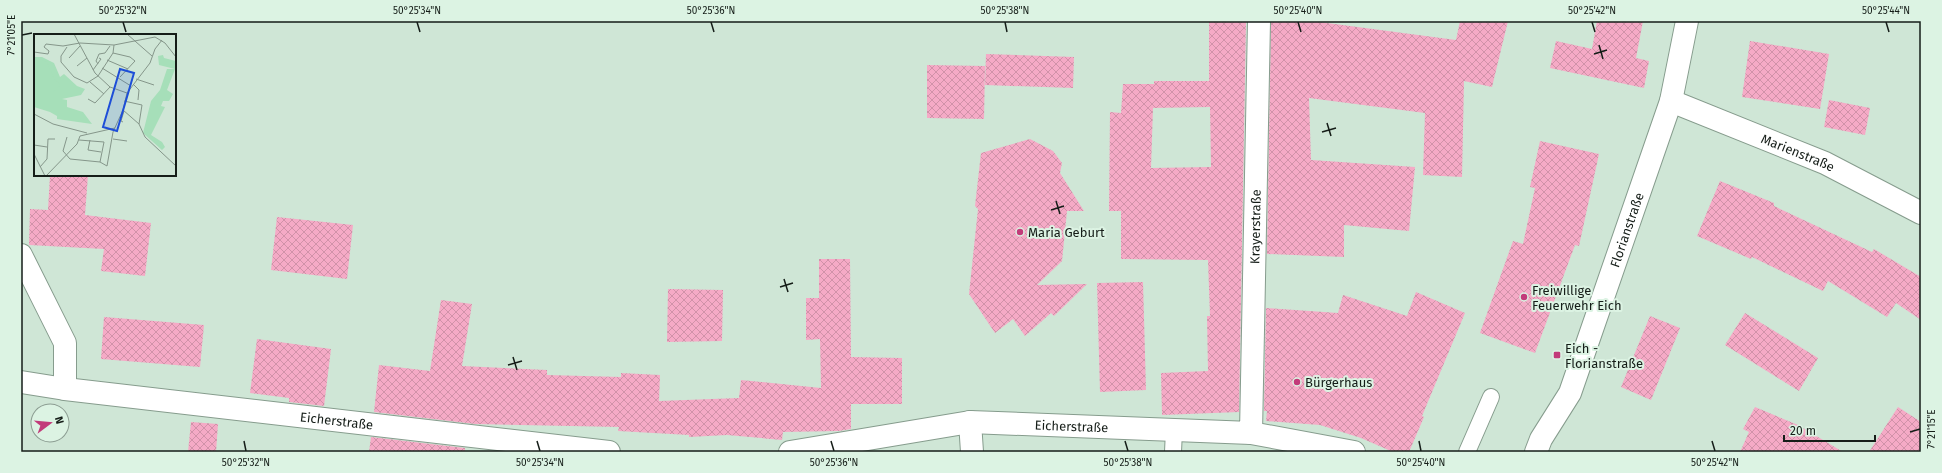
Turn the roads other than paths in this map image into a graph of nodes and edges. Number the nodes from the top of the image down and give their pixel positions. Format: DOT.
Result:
graph roads {
  1 [pos="1259,21"];
  2 [pos="1687,21"];
  3 [pos="1671,101"];
  4 [pos="1921,213"];
  5 [pos="21,255"];
  6 [pos="21,382"];
  7 [pos="65,389"];
  8 [pos="1491,397"];
  9 [pos="970,422"];
  10 [pos="1174,430"];
  11 [pos="1251,433"];
  12 [pos="609,452"];
  13 [pos="790,452"];
  14 [pos="972,452"];
  15 [pos="1172,452"];
  16 [pos="1354,452"];
  17 [pos="1467,452"];
  18 [pos="1536,452"];
  1 -- 11 [label="street, Krayerstraße"];
  2 -- 3 [label="street, Florianstraße"];
  3 -- 4 [label="street, Marienstraße"];
  3 -- 18 [label="street, Florianstraße"];
  5 -- 7 [label="street"];
  6 -- 7 [label="street, Eicherstraße"];
  7 -- 12 [label="street, Eicherstraße"];
  8 -- 17 [label="lane"];
  9 -- 10 [label="street, Eicherstraße"];
  9 -- 13 [label="street, Eicherstraße"];
  9 -- 14 [label="street"];
  10 -- 11 [label="street, Eicherstraße"];
  10 -- 15 [label="lane"];
  11 -- 16 [label="street, Eicherstraße"];
}
